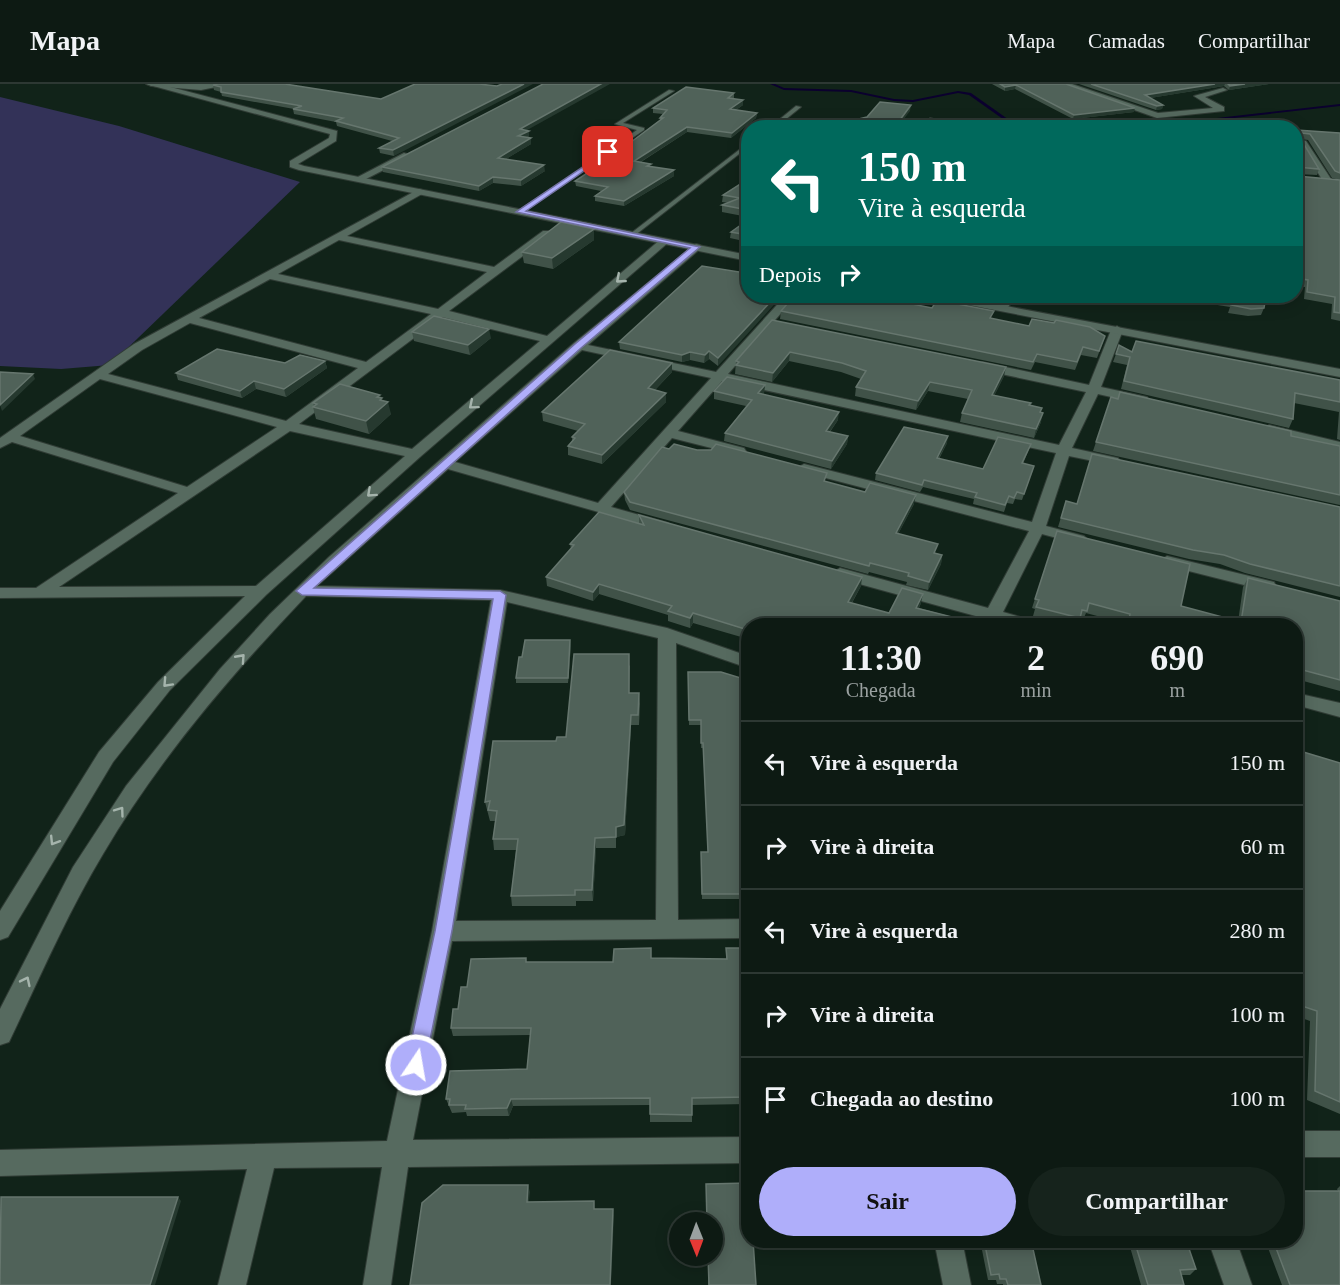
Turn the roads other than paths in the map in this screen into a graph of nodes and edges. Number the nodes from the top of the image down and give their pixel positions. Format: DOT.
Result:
graph roads {
  1 [pos="151,84"];
  2 [pos="227,84"];
  3 [pos="1065,84"];
  4 [pos="1223,90"];
  5 [pos="671,91"];
  6 [pos="798,107"];
  7 [pos="781,120"];
  8 [pos="1303,143"];
  9 [pos="741,150"];
  10 [pos="410,153"];
  11 [pos="359,179"];
  12 [pos="1317,181"];
  13 [pos="1328,182"];
  14 [pos="1340,184"];
  15 [pos="419,192"];
  16 [pos="520,212"];
  17 [pos="563,221"];
  18 [pos="632,235"];
  19 [pos="337,237"];
  20 [pos="665,241"];
  21 [pos="696,247"];
  22 [pos="741,257"];
  23 [pos="497,271"];
  24 [pos="267,275"];
  25 [pos="787,303"];
  26 [pos="975,303"];
  27 [pos="1005,303"];
  28 [pos="1002,308"];
  29 [pos="442,313"];
  30 [pos="188,319"];
  31 [pos="1117,330"];
  32 [pos="549,340"];
  33 [pos="578,346"];
  34 [pos="966,363"];
  35 [pos="369,367"];
  36 [pos="1340,373"];
  37 [pos="98,375"];
  38 [pos="721,375"];
  39 [pos="505,377"];
  40 [pos="533,386"];
  41 [pos="1094,389"];
  42 [pos="1150,402"];
  43 [pos="1251,425"];
  44 [pos="288,426"];
  45 [pos="670,433"];
  46 [pos="4,441"];
  47 [pos="1340,446"];
  48 [pos="1064,450"];
  49 [pos="415,454"];
  50 [pos="750,454"];
  51 [pos="785,463"];
  52 [pos="1122,463"];
  53 [pos="445,464"];
  54 [pos="189,492"];
  55 [pos="601,509"];
  56 [pos="1037,529"];
  57 [pos="682,531"];
  58 [pos="1093,543"];
  59 [pos="1149,557"];
  60 [pos="820,568"];
  61 [pos="1284,590"];
  62 [pos="260,591"];
  63 [pos="302,591"];
  64 [pos="0,593"];
  65 [pos="39,593"];
  66 [pos="500,595"];
  67 [pos="983,618"];
  68 [pos="991,618"];
  69 [pos="667,634"];
  70 [pos="741,660"];
  71 [pos="1303,701"];
  72 [pos="1340,710"];
  73 [pos="741,928"];
  74 [pos="667,929"];
  75 [pos="0,930"];
  76 [pos="443,931"];
  77 [pos="0,1034"];
  78 [pos="1303,1144"];
  79 [pos="1340,1144"];
  80 [pos="741,1150"];
  81 [pos="397,1154"];
  82 [pos="264,1155"];
  83 [pos="0,1163"];
  84 [pos="950,1248"];
  85 [pos="1225,1248"];
  86 [pos="232,1285"];
  87 [pos="377,1285"];
  88 [pos="957,1285"];
  89 [pos="1238,1285"];
  1 -- 2 [label="street"];
  1 -- 11 [label="street"];
  3 -- 4 [label="street"];
  5 -- 16 [label="lane"];
  6 -- 7 [label="lane"];
  8 -- 13 [label="street"];
  9 -- 18 [label="lane"];
  10 -- 11 [label="street"];
  11 -- 15 [label="street"];
  12 -- 13 [label="street"];
  13 -- 14 [label="street"];
  15 -- 16 [label="street"];
  15 -- 19 [label="street"];
  16 -- 17 [label="street"];
  17 -- 18 [label="street"];
  17 -- 23 [label="street"];
  18 -- 20 [label="street"];
  19 -- 23 [label="street"];
  19 -- 24 [label="street"];
  20 -- 21 [label="street"];
  20 -- 32 [label="street, one-way"];
  21 -- 22 [label="street"];
  21 -- 33 [label="street"];
  23 -- 29 [label="street"];
  24 -- 29 [label="street"];
  24 -- 30 [label="street"];
  25 -- 38 [label="street"];
  26 -- 28 [label="street"];
  27 -- 28 [label="street"];
  28 -- 31 [label="street"];
  29 -- 32 [label="street"];
  29 -- 35 [label="street"];
  30 -- 35 [label="street"];
  30 -- 37 [label="street"];
  31 -- 36 [label="street"];
  31 -- 41 [label="street"];
  32 -- 39 [label="street"];
  33 -- 38 [label="street"];
  33 -- 40 [label="street"];
  34 -- 41 [label="street"];
  35 -- 44 [label="street"];
  37 -- 44 [label="street"];
  37 -- 46 [label="street"];
  38 -- 45 [label="street"];
  38 -- 48 [label="street"];
  39 -- 40 [label="street"];
  39 -- 49 [label="street, one-way"];
  40 -- 53 [label="street"];
  41 -- 42 [label="street"];
  41 -- 48 [label="street"];
  43 -- 47 [label="street"];
  44 -- 49 [label="street"];
  44 -- 54 [label="street"];
  45 -- 50 [label="street"];
  45 -- 55 [label="street"];
  46 -- 54 [label="street"];
  48 -- 52 [label="street"];
  48 -- 56 [label="street"];
  49 -- 62 [label="street, one-way"];
  51 -- 56 [label="street"];
  53 -- 55 [label="street"];
  53 -- 63 [label="street"];
  54 -- 65 [label="street"];
  55 -- 57 [label="street"];
  56 -- 58 [label="street"];
  56 -- 68 [label="street"];
  59 -- 61 [label="street"];
  60 -- 67 [label="street"];
  62 -- 65 [label="street"];
  62 -- 75 [label="street, one-way"];
  63 -- 66 [label="street"];
  77 -- 63 [label="street, one-way"];
  64 -- 65 [label="street"];
  66 -- 69 [label="street"];
  66 -- 76 [label="street"];
  69 -- 70 [label="street"];
  69 -- 74 [label="street"];
  71 -- 72 [label="street"];
  73 -- 74 [label="street"];
  74 -- 76 [label="street"];
  76 -- 81 [label="street"];
  78 -- 79 [label="street"];
  80 -- 81 [label="street"];
  81 -- 82 [label="street"];
  81 -- 87 [label="street"];
  82 -- 83 [label="street"];
  82 -- 86 [label="street"];
  84 -- 88 [label="street"];
  85 -- 89 [label="street"];
}
